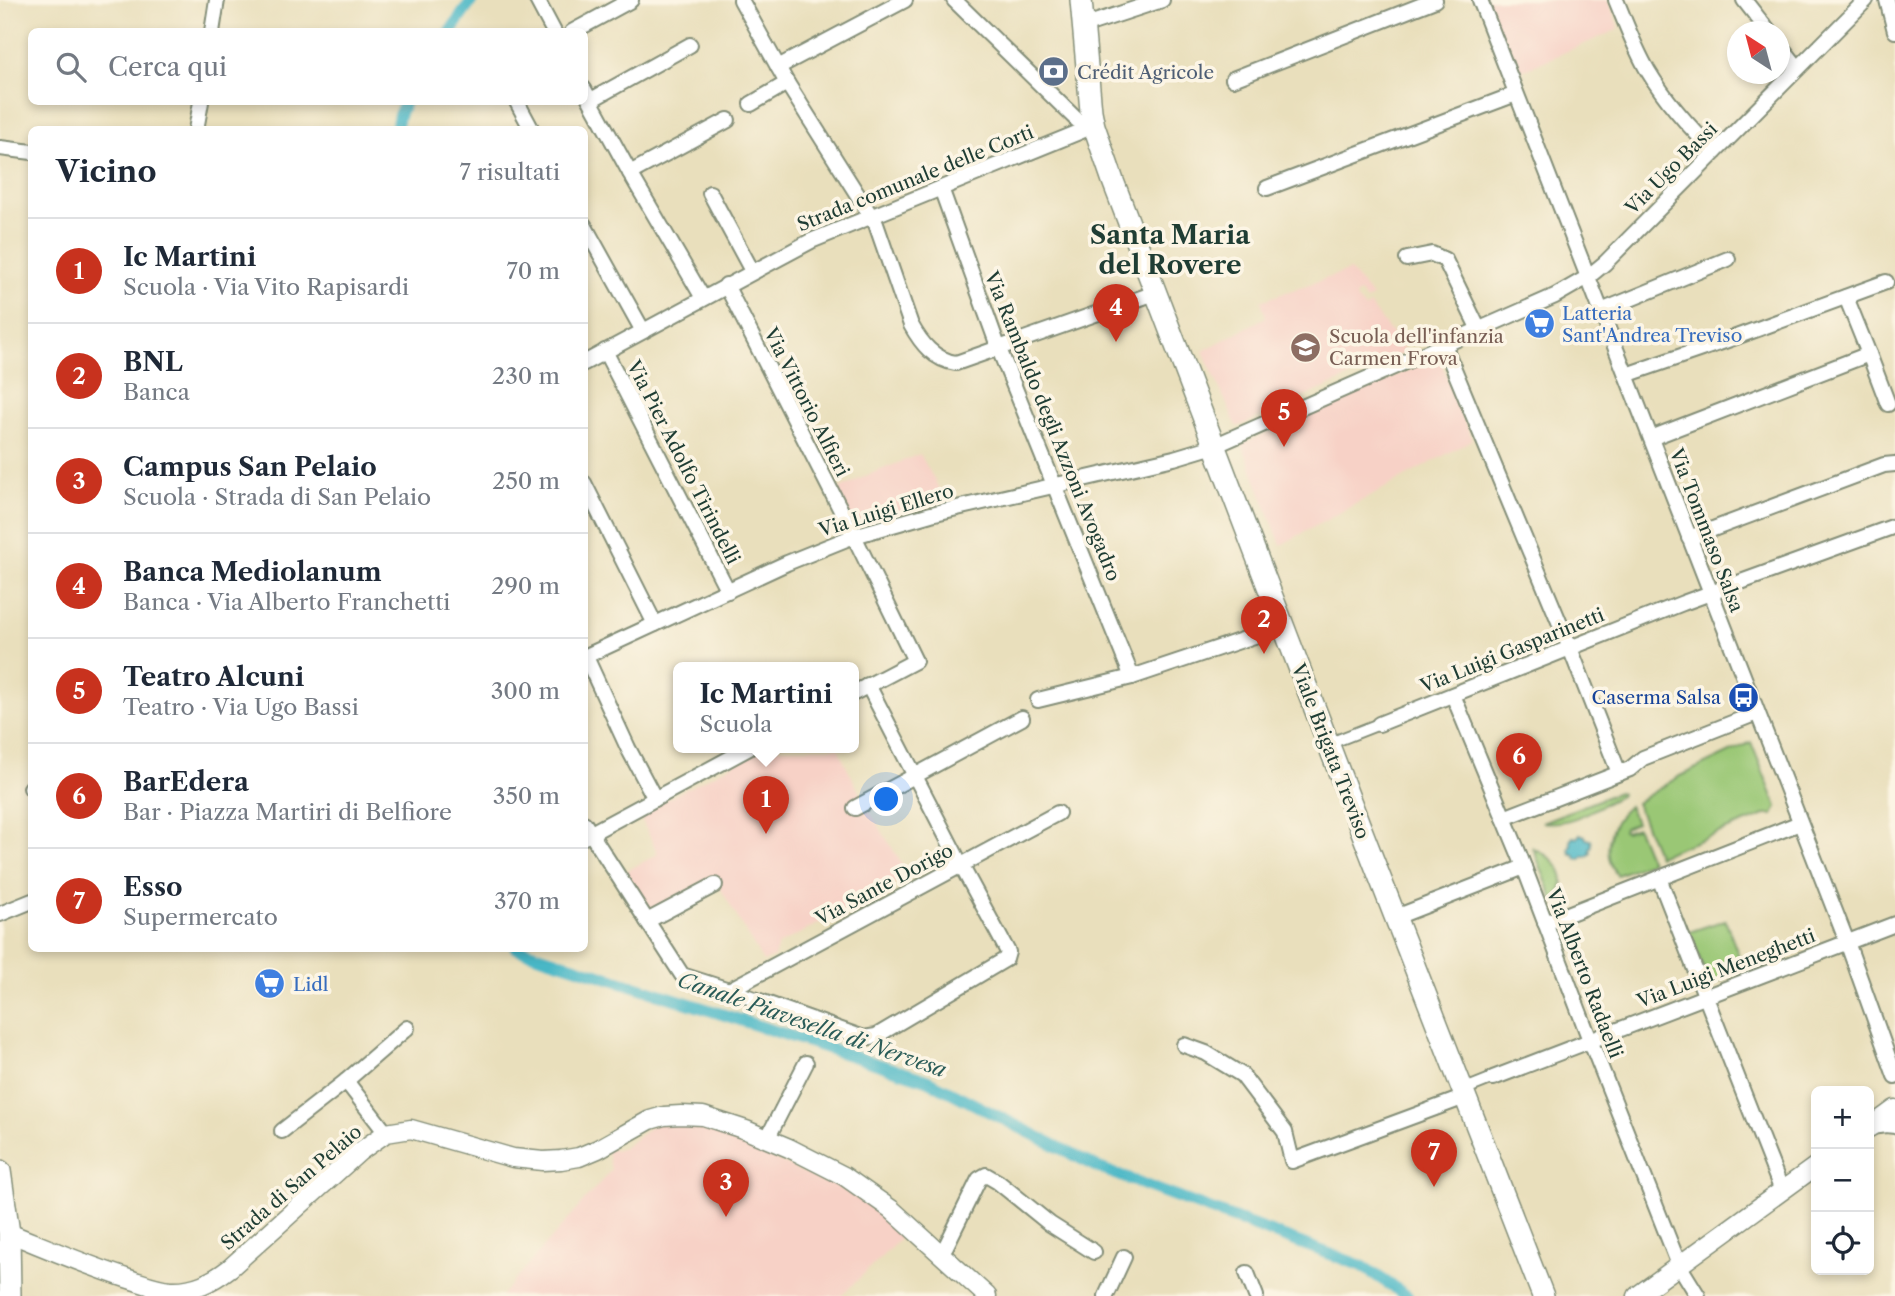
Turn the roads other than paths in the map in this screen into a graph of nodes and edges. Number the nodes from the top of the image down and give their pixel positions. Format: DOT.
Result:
graph roads {
  1 [pos="217,0"];
  2 [pos="537,0"];
  3 [pos="631,0"];
  4 [pos="741,0"];
  5 [pos="905,0"];
  6 [pos="954,0"];
  7 [pos="1081,0"];
  8 [pos="1163,0"];
  9 [pos="1435,0"];
  10 [pos="1480,0"];
  11 [pos="1616,0"];
  12 [pos="1744,0"];
  13 [pos="1866,0"];
  14 [pos="1887,0"];
  15 [pos="1760,21"];
  16 [pos="1083,26"];
  17 [pos="213,28"];
  18 [pos="552,28"];
  19 [pos="579,28"];
  20 [pos="1895,31"];
  21 [pos="690,45"];
  22 [pos="1790,58"];
  23 [pos="778,67"];
  24 [pos="1798,68"];
  25 [pos="1233,79"];
  26 [pos="787,83"];
  27 [pos="588,94"];
  28 [pos="1517,94"];
  29 [pos="751,104"];
  30 [pos="200,105"];
  31 [pos="519,105"];
  32 [pos="727,120"];
  33 [pos="197,126"];
  34 [pos="530,126"];
  35 [pos="1094,126"];
  36 [pos="0,148"];
  37 [pos="28,152"];
  38 [pos="1715,152"];
  39 [pos="630,173"];
  40 [pos="1267,187"];
  41 [pos="941,188"];
  42 [pos="710,193"];
  43 [pos="872,216"];
  44 [pos="588,232"];
  45 [pos="1728,259"];
  46 [pos="1407,260"];
  47 [pos="752,271"];
  48 [pos="1588,277"];
  49 [pos="1886,282"];
  50 [pos="726,285"];
  51 [pos="1155,293"];
  52 [pos="1846,297"];
  53 [pos="703,298"];
  54 [pos="1601,311"];
  55 [pos="1479,330"];
  56 [pos="643,331"];
  57 [pos="1444,345"];
  58 [pos="999,349"];
  59 [pos="605,351"];
  60 [pos="1869,354"];
  61 [pos="588,361"];
  62 [pos="1626,374"];
  63 [pos="1888,404"];
  64 [pos="1651,438"];
  65 [pos="1214,446"];
  66 [pos="1895,464"];
  67 [pos="1054,485"];
  68 [pos="588,491"];
  69 [pos="1895,526"];
  70 [pos="854,537"];
  71 [pos="1689,538"];
  72 [pos="728,591"];
  73 [pos="1710,593"];
  74 [pos="655,624"];
  75 [pos="1284,626"];
  76 [pos="1570,648"];
  77 [pos="588,656"];
  78 [pos="588,663"];
  79 [pos="1132,677"];
  80 [pos="868,685"];
  81 [pos="859,690"];
  82 [pos="1453,695"];
  83 [pos="1038,699"];
  84 [pos="1757,713"];
  85 [pos="1022,718"];
  86 [pos="1379,724"];
  87 [pos="1328,744"];
  88 [pos="741,753"];
  89 [pos="1619,773"];
  90 [pos="915,776"];
  91 [pos="655,799"];
  92 [pos="855,808"];
  93 [pos="1058,813"];
  94 [pos="1504,818"];
  95 [pos="1800,823"];
  96 [pos="588,830"];
  97 [pos="588,834"];
  98 [pos="961,865"];
  99 [pos="1524,867"];
  100 [pos="1658,878"];
  101 [pos="715,885"];
  102 [pos="28,903"];
  103 [pos="0,914"];
  104 [pos="1396,917"];
  105 [pos="647,921"];
  106 [pos="1545,923"];
  107 [pos="1895,924"];
  108 [pos="1847,942"];
  109 [pos="729,990"];
  110 [pos="1705,996"];
  111 [pos="407,1028"];
  112 [pos="1590,1040"];
  113 [pos="1184,1045"];
  114 [pos="806,1063"];
  115 [pos="1895,1076"];
  116 [pos="1493,1078"];
  117 [pos="346,1081"];
  118 [pos="1464,1094"];
  119 [pos="1895,1109"];
  120 [pos="1874,1124"];
  121 [pos="1874,1126"];
  122 [pos="1895,1126"];
  123 [pos="282,1131"];
  124 [pos="386,1133"];
  125 [pos="767,1139"];
  126 [pos="1811,1170"];
  127 [pos="0,1171"];
  128 [pos="1782,1191"];
  129 [pos="9,1233"];
  130 [pos="939,1252"];
  131 [pos="1094,1252"];
  132 [pos="1125,1257"];
  133 [pos="1679,1265"];
  134 [pos="1247,1273"];
  135 [pos="10,1296"];
  136 [pos="986,1296"];
  137 [pos="1106,1296"];
  138 [pos="1256,1296"];
  139 [pos="1544,1296"];
  140 [pos="1637,1296"];
  141 [pos="1698,1296"];
  1 -- 17 [label="street"];
  2 -- 18 [label="street"];
  3 -- 19 [label="street"];
  4 -- 23 [label="street"];
  5 -- 23 [label="street"];
  6 -- 35 [label="street"];
  7 -- 16 [label="main road, Viale Brigata Treviso"];
  8 -- 16 [label="street"];
  9 -- 25 [label="street"];
  10 -- 28 [label="street, Via Tommaso Salsa"];
  11 -- 38 [label="street"];
  12 -- 15 [label="street"];
  13 -- 24 [label="street, Via Ugo Bassi"];
  14 -- 20 [label="street"];
  16 -- 35 [label="main road, Viale Brigata Treviso"];
  21 -- 27 [label="street"];
  22 -- 24 [label="street"];
  23 -- 26 [label="street"];
  24 -- 38 [label="street, Via Ugo Bassi"];
  26 -- 29 [label="street"];
  26 -- 43 [label="street"];
  27 -- 39 [label="street"];
  28 -- 40 [label="street"];
  28 -- 48 [label="street, Via Tommaso Salsa"];
  30 -- 33 [label="street"];
  31 -- 34 [label="street"];
  32 -- 39 [label="street"];
  35 -- 41 [label="street, Strada comunale delle Corti"];
  35 -- 51 [label="main road, Viale Brigata Treviso"];
  36 -- 37 [label="street"];
  38 -- 48 [label="street, Via Ugo Bassi"];
  39 -- 53 [label="street"];
  41 -- 43 [label="street, Strada comunale delle Corti"];
  41 -- 58 [label="street, Via Rambaldo degli Azzoni Avogadro"];
  42 -- 47 [label="street"];
  43 -- 47 [label="street, Strada comunale delle Corti"];
  43 -- 58 [label="street"];
  44 -- 56 [label="street"];
  45 -- 54 [label="street"];
  46 -- 55 [label="street"];
  47 -- 50 [label="street, Strada comunale delle Corti"];
  48 -- 54 [label="street, Via Tommaso Salsa"];
  48 -- 55 [label="street, Via Ugo Bassi"];
  49 -- 52 [label="street"];
  50 -- 53 [label="street, Strada comunale delle Corti"];
  50 -- 70 [label="street, Via Vittorio Alfieri"];
  51 -- 58 [label="street"];
  51 -- 65 [label="main road, Viale Brigata Treviso"];
  52 -- 60 [label="street"];
  52 -- 62 [label="street"];
  53 -- 56 [label="street, Strada comunale delle Corti"];
  54 -- 62 [label="street, Via Tommaso Salsa"];
  55 -- 57 [label="street, Via Ugo Bassi"];
  56 -- 59 [label="street, Strada comunale delle Corti"];
  57 -- 65 [label="street, Via Ugo Bassi"];
  57 -- 76 [label="street"];
  58 -- 67 [label="street, Via Rambaldo degli Azzoni Avogadro"];
  59 -- 61 [label="street, Strada comunale delle Corti"];
  59 -- 72 [label="street, Via Pier Adolfo Tirindelli"];
  60 -- 63 [label="street"];
  60 -- 64 [label="street"];
  62 -- 64 [label="street, Via Tommaso Salsa"];
  64 -- 71 [label="street, Via Tommaso Salsa"];
  65 -- 67 [label="street, Via Luigi Ellero"];
  65 -- 75 [label="main road, Viale Brigata Treviso"];
  66 -- 71 [label="street"];
  67 -- 70 [label="street, Via Luigi Ellero"];
  67 -- 79 [label="street, Via Rambaldo degli Azzoni Avogadro"];
  68 -- 74 [label="street"];
  69 -- 73 [label="street, Via Luigi Gasparinetti"];
  70 -- 72 [label="street, Via Luigi Ellero"];
  70 -- 80 [label="street, Via Vittorio Alfieri"];
  71 -- 73 [label="street, Via Tommaso Salsa"];
  72 -- 74 [label="street, Via Luigi Ellero"];
  73 -- 76 [label="street, Via Luigi Gasparinetti"];
  73 -- 84 [label="street, Via Tommaso Salsa"];
  74 -- 77 [label="street, Via Luigi Ellero"];
  75 -- 79 [label="street"];
  75 -- 87 [label="main road, Viale Brigata Treviso"];
  76 -- 82 [label="street, Via Luigi Gasparinetti"];
  76 -- 89 [label="street"];
  78 -- 91 [label="street"];
  79 -- 83 [label="street"];
  80 -- 81 [label="street"];
  80 -- 90 [label="street"];
  82 -- 86 [label="street, Via Luigi Gasparinetti"];
  82 -- 94 [label="street, Via Alberto Radaelli"];
  84 -- 89 [label="street"];
  84 -- 95 [label="street, Via Tommaso Salsa"];
  85 -- 90 [label="street"];
  86 -- 87 [label="street, Via Luigi Gasparinetti"];
  87 -- 104 [label="main road, Viale Brigata Treviso"];
  88 -- 91 [label="street"];
  89 -- 94 [label="street"];
  90 -- 92 [label="street"];
  90 -- 98 [label="street"];
  91 -- 96 [label="street"];
  93 -- 98 [label="street, Via Sante Dorigo"];
  94 -- 99 [label="street, Via Alberto Radaelli"];
  95 -- 100 [label="street"];
  95 -- 108 [label="street, Via Tommaso Salsa"];
  97 -- 105 [label="street"];
  98 -- 109 [label="street, Via Sante Dorigo"];
  98 -- 109 [label="street"];
  99 -- 104 [label="street"];
  99 -- 106 [label="street, Via Alberto Radaelli"];
  100 -- 106 [label="street"];
  100 -- 110 [label="street"];
  101 -- 105 [label="street"];
  102 -- 103 [label="street"];
  104 -- 118 [label="main road, Viale Brigata Treviso"];
  105 -- 109 [label="street"];
  106 -- 112 [label="street, Via Alberto Radaelli"];
  107 -- 108 [label="street, Via Luigi Meneghetti"];
  108 -- 110 [label="street, Via Luigi Meneghetti"];
  108 -- 115 [label="street, Via Tommaso Salsa"];
  110 -- 112 [label="street, Via Luigi Meneghetti"];
  110 -- 128 [label="street"];
  111 -- 117 [label="street"];
  112 -- 116 [label="street, Via Luigi Meneghetti"];
  112 -- 133 [label="street, Via Alberto Radaelli"];
  113 -- 118 [label="street"];
  114 -- 125 [label="street"];
  116 -- 118 [label="street, Via Luigi Meneghetti"];
  117 -- 123 [label="street"];
  117 -- 124 [label="street"];
  118 -- 139 [label="main road, Viale Brigata Treviso"];
  119 -- 120 [label="street"];
  121 -- 122 [label="street"];
  124 -- 125 [label="street, Strada di San Pelaio"];
  124 -- 129 [label="street, Strada di San Pelaio"];
  125 -- 130 [label="street, Strada di San Pelaio"];
  126 -- 128 [label="street"];
  127 -- 129 [label="main road"];
  128 -- 133 [label="street"];
  129 -- 135 [label="main road"];
  130 -- 131 [label="street"];
  130 -- 136 [label="street, Strada di San Pelaio"];
  132 -- 137 [label="street"];
  133 -- 140 [label="street"];
  133 -- 141 [label="street, Via Alberto Radaelli"];
  134 -- 138 [label="street"];
}
